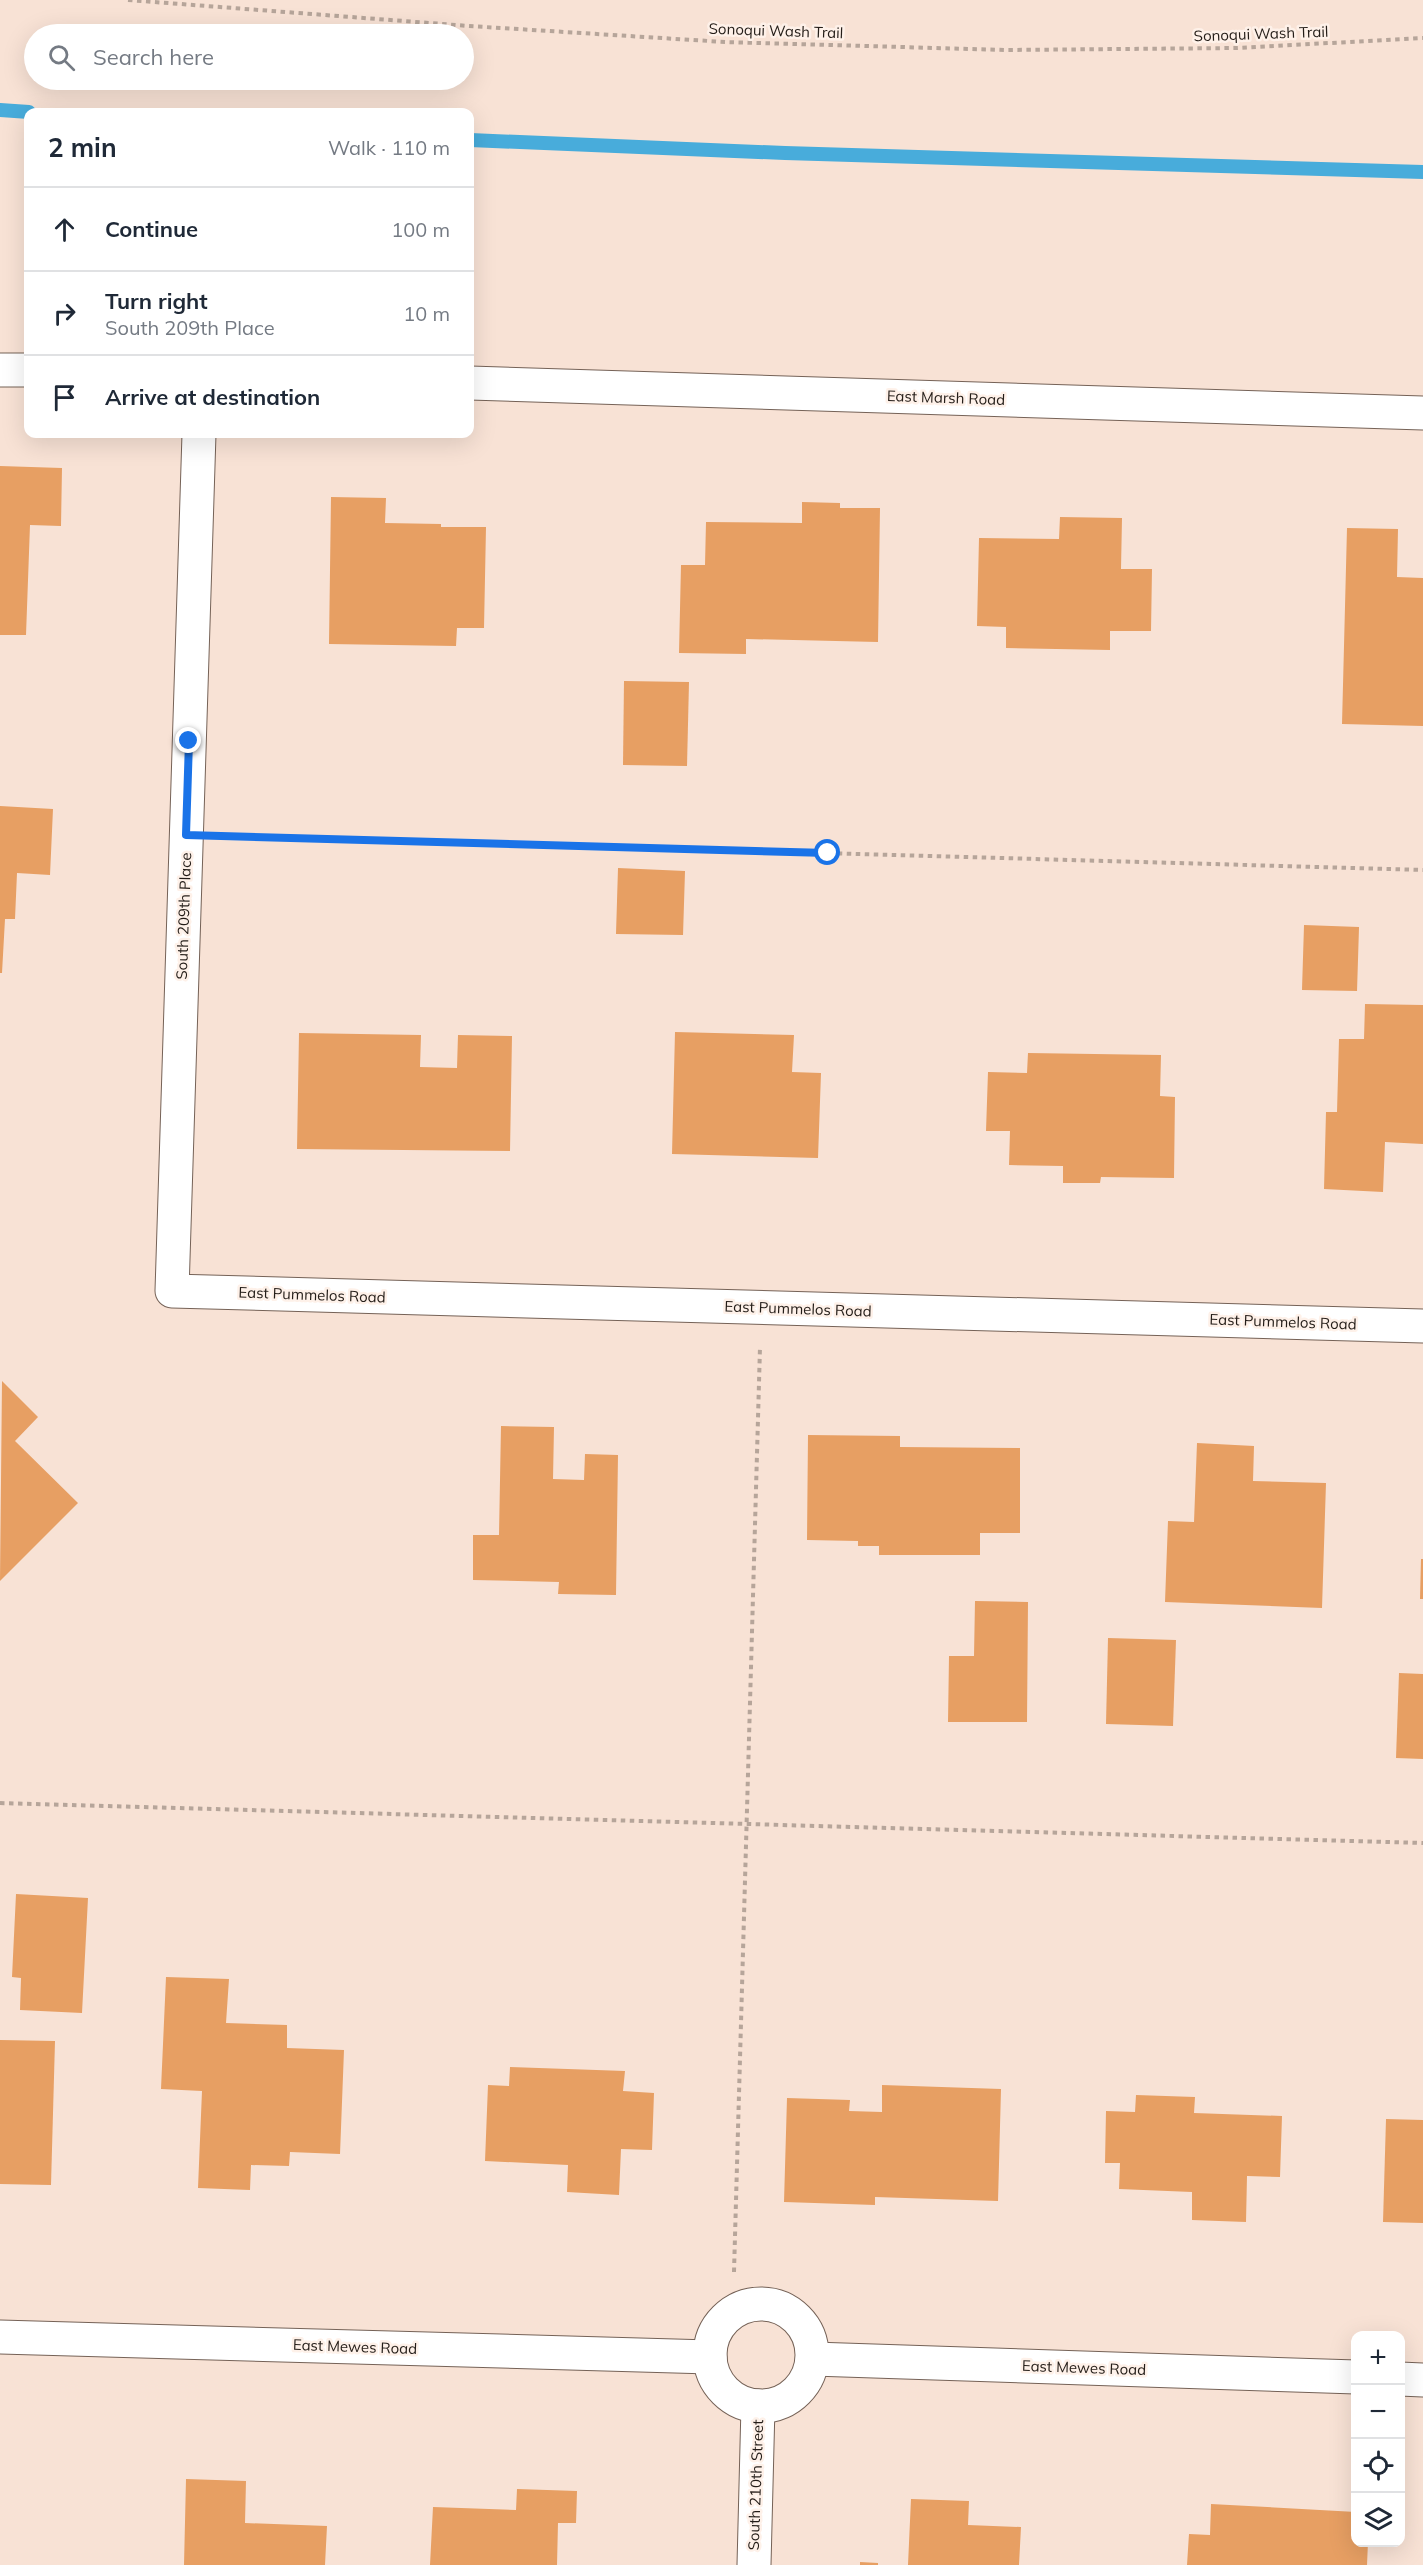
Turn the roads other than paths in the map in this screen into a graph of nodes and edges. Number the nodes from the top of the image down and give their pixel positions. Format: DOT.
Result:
graph roads {
  1 [pos="0,370"];
  2 [pos="24,370"];
  3 [pos="474,383"];
  4 [pos="1423,413"];
  5 [pos="199,438"];
  6 [pos="172,1291"];
  7 [pos="1423,1326"];
  8 [pos="0,2337"];
  9 [pos="710,2357"];
  10 [pos="813,2359"];
  11 [pos="1351,2377"];
  12 [pos="1405,2379"];
  13 [pos="1423,2380"];
  14 [pos="758,2406"];
  15 [pos="754,2565"];
  1 -- 2 [label="street"];
  3 -- 4 [label="street, East Marsh Road"];
  5 -- 6 [label="street, South 209th Place"];
  6 -- 7 [label="street, East Pummelos Road"];
  8 -- 9 [label="street, East Mewes Road"];
  9 -- 10 [label="street"];
  9 -- 14 [label="street"];
  10 -- 11 [label="street, East Mewes Road"];
  10 -- 14 [label="street"];
  12 -- 13 [label="street"];
  14 -- 15 [label="street, South 210th Street"];
}
